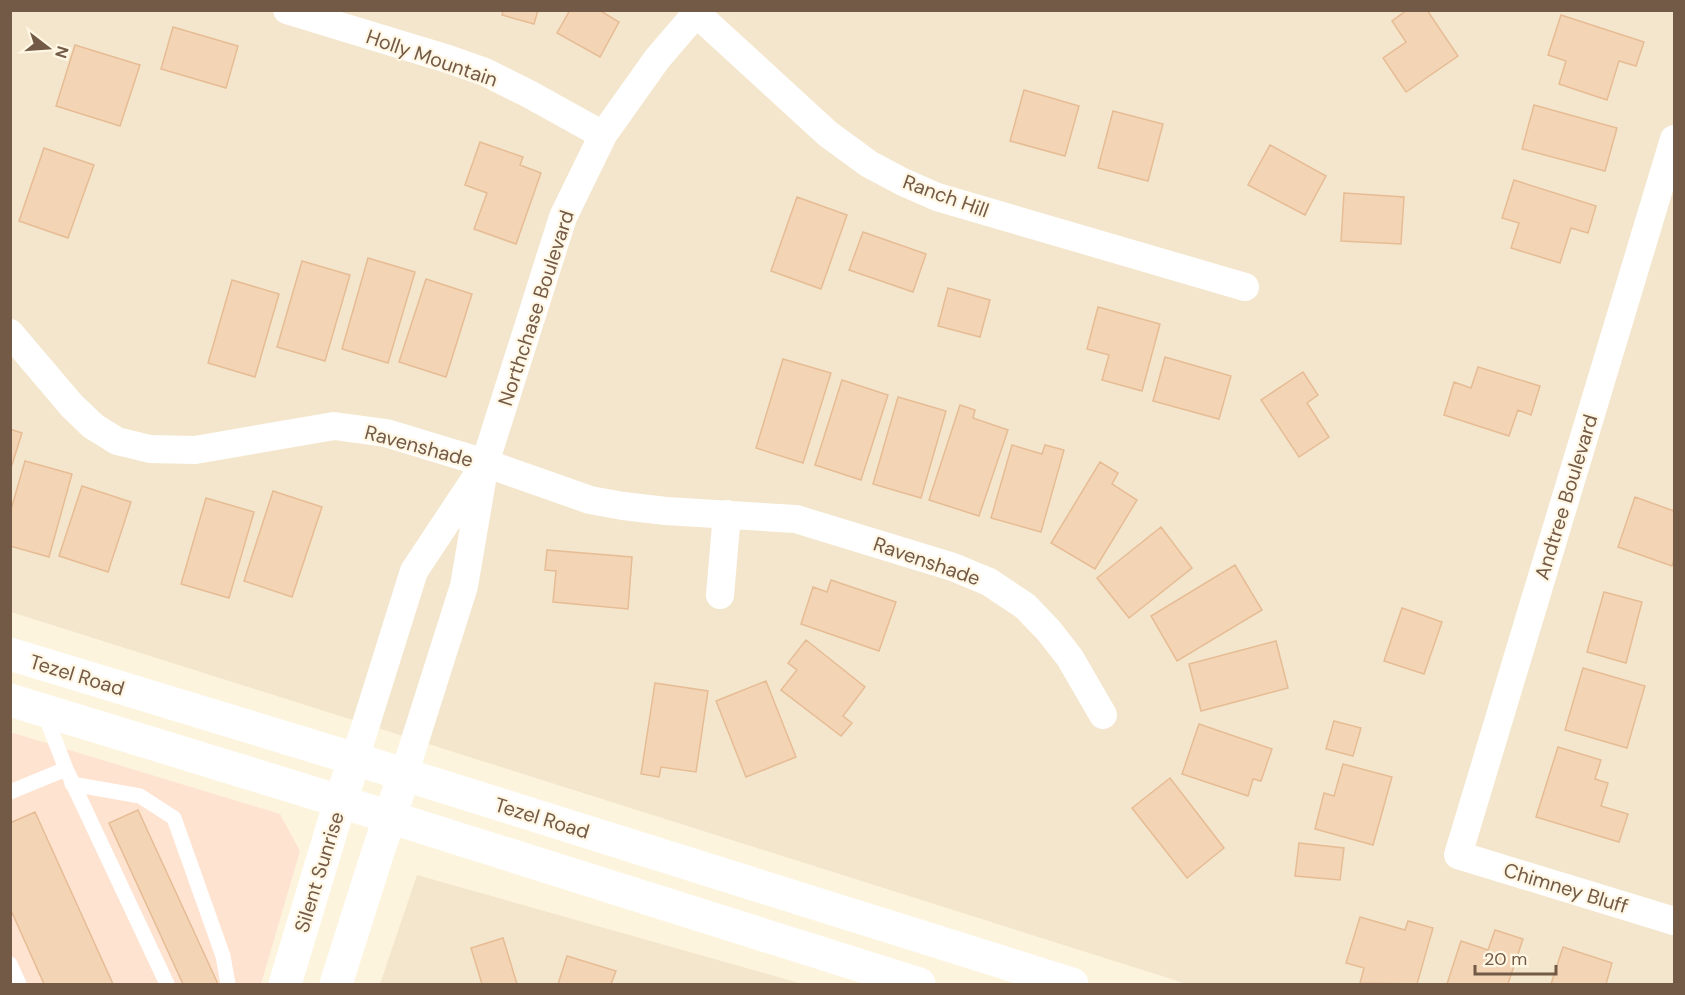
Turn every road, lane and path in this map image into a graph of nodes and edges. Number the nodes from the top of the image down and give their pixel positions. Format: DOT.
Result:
graph roads {
  1 [pos="287,10"];
  2 [pos="697,12"];
  3 [pos="603,135"];
  4 [pos="1674,139"];
  5 [pos="1245,287"];
  6 [pos="10,333"];
  7 [pos="485,464"];
  8 [pos="727,514"];
  9 [pos="720,595"];
  10 [pos="10,654"];
  11 [pos="10,700"];
  12 [pos="42,709"];
  13 [pos="1103,715"];
  14 [pos="355,759"];
  15 [pos="66,769"];
  16 [pos="405,775"];
  17 [pos="72,784"];
  18 [pos="10,792"];
  19 [pos="340,802"];
  20 [pos="391,818"];
  21 [pos="1458,855"];
  22 [pos="1674,921"];
  23 [pos="10,963"];
  24 [pos="19,984"];
  25 [pos="167,984"];
  26 [pos="228,984"];
  27 [pos="285,984"];
  28 [pos="336,984"];
  29 [pos="918,984"];
  30 [pos="1072,984"];
  1 -- 3 [label="street, Holly Mountain"];
  2 -- 3 [label="street, Northchase Boulevard"];
  2 -- 5 [label="street, Ranch Hill"];
  3 -- 7 [label="street, Northchase Boulevard"];
  4 -- 21 [label="street, Andtree Boulevard"];
  6 -- 7 [label="street, Ravenshade"];
  7 -- 8 [label="street, Ravenshade"];
  7 -- 14 [label="street, Northchase Boulevard"];
  7 -- 16 [label="street, Northchase Boulevard"];
  8 -- 9 [label="street"];
  8 -- 13 [label="street, Ravenshade"];
  10 -- 14 [label="main road, Tezel Road"];
  11 -- 12 [label="main road"];
  12 -- 15 [label="lane"];
  12 -- 19 [label="main road"];
  14 -- 16 [label="main road, Tezel Road"];
  14 -- 19 [label="main road, Silent Sunrise"];
  15 -- 17 [label="lane"];
  15 -- 18 [label="lane"];
  16 -- 20 [label="main road, Northchase Boulevard"];
  16 -- 30 [label="main road, Tezel Road"];
  17 -- 25 [label="lane"];
  17 -- 26 [label="lane"];
  19 -- 20 [label="main road"];
  19 -- 27 [label="main road, Silent Sunrise"];
  20 -- 28 [label="main road"];
  20 -- 29 [label="main road"];
  21 -- 22 [label="street, Chimney Bluff"];
  23 -- 24 [label="lane"];
}
